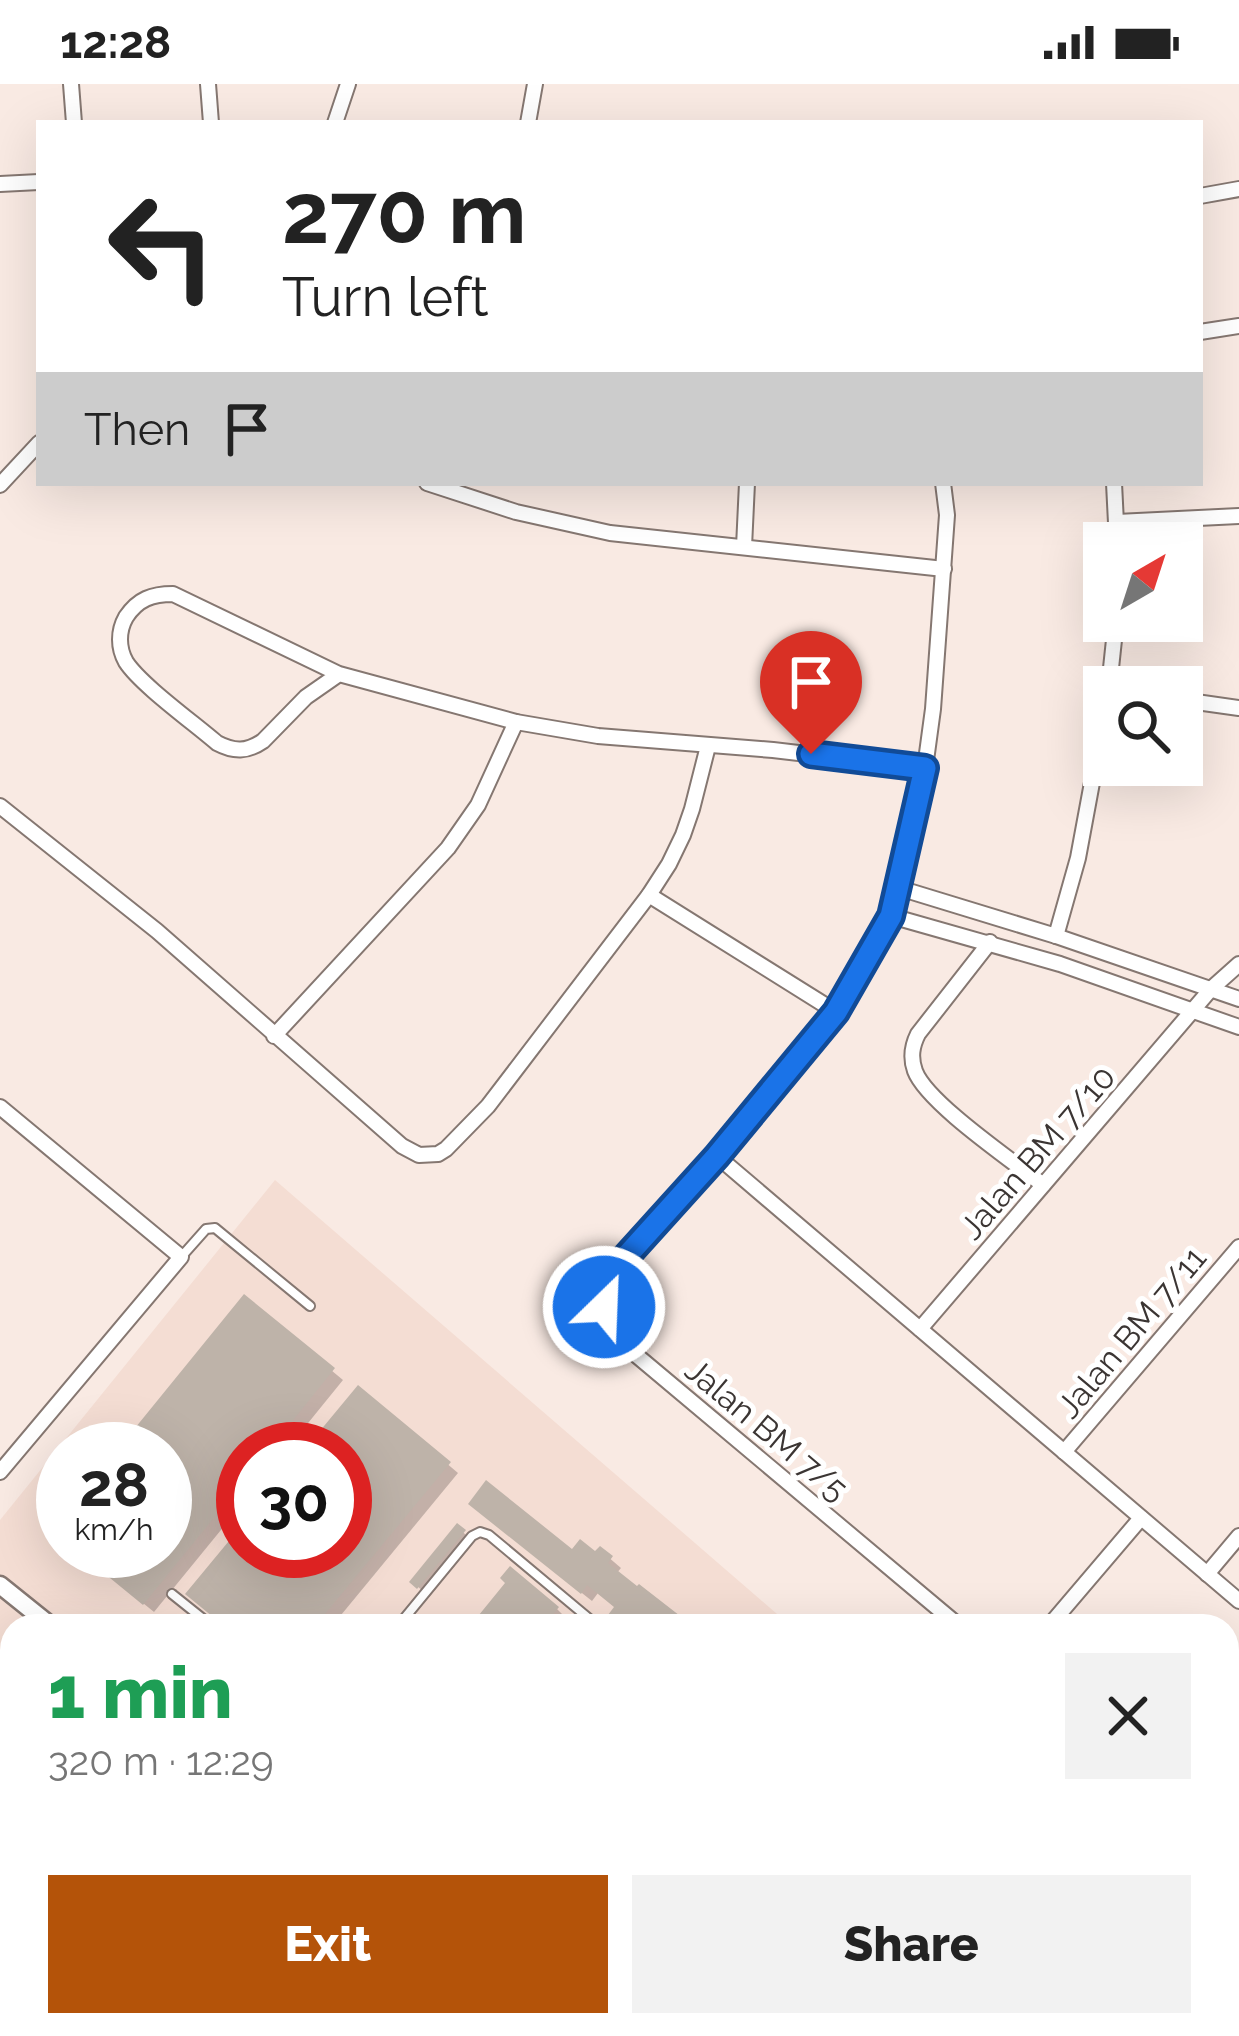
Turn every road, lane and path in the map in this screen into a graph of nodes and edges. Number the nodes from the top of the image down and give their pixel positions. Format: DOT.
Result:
graph roads {
  1 [pos="71,84"];
  2 [pos="208,84"];
  3 [pos="348,84"];
  4 [pos="535,84"];
  5 [pos="74,120"];
  6 [pos="211,120"];
  7 [pos="336,120"];
  8 [pos="529,120"];
  9 [pos="36,182"];
  10 [pos="0,184"];
  11 [pos="1239,189"];
  12 [pos="1203,195"];
  13 [pos="1239,326"];
  14 [pos="1203,332"];
  15 [pos="36,446"];
  16 [pos="0,485"];
  17 [pos="436,486"];
  18 [pos="747,486"];
  19 [pos="943,486"];
  20 [pos="1114,486"];
  21 [pos="1239,516"];
  22 [pos="1118,522"];
  23 [pos="745,547"];
  24 [pos="944,569"];
  25 [pos="339,674"];
  26 [pos="1203,703"];
  27 [pos="1239,708"];
  28 [pos="516,722"];
  29 [pos="708,746"];
  30 [pos="925,768"];
  31 [pos="1091,786"];
  32 [pos="0,806"];
  33 [pos="899,888"];
  34 [pos="649,895"];
  35 [pos="891,916"];
  36 [pos="1056,936"];
  37 [pos="990,942"];
  38 [pos="1239,964"];
  39 [pos="1211,989"];
  40 [pos="1239,999"];
  41 [pos="1195,1011"];
  42 [pos="836,1012"];
  43 [pos="1239,1027"];
  44 [pos="274,1036"];
  45 [pos="0,1107"];
  46 [pos="717,1156"];
  47 [pos="1043,1185"];
  48 [pos="1239,1247"];
  49 [pos="181,1257"];
  50 [pos="310,1306"];
  51 [pos="920,1329"];
  52 [pos="1064,1452"];
  53 [pos="0,1472"];
  54 [pos="1142,1518"];
  55 [pos="1239,1536"];
  56 [pos="1207,1574"];
  57 [pos="0,1585"];
  58 [pos="172,1594"];
  59 [pos="1239,1601"];
  60 [pos="36,1614"];
  61 [pos="197,1614"];
  62 [pos="408,1614"];
  63 [pos="584,1614"];
  64 [pos="945,1614"];
  65 [pos="1059,1614"];
  1 -- 5 [label="street"];
  2 -- 6 [label="street"];
  3 -- 7 [label="street"];
  4 -- 8 [label="street"];
  9 -- 10 [label="street"];
  11 -- 12 [label="street"];
  13 -- 14 [label="street"];
  15 -- 16 [label="street"];
  17 -- 23 [label="street"];
  18 -- 23 [label="street"];
  19 -- 24 [label="street, Jalan BM 7/5"];
  20 -- 22 [label="street"];
  21 -- 22 [label="street"];
  23 -- 24 [label="street"];
  24 -- 30 [label="street, Jalan BM 7/5"];
  25 -- 25 [label="street"];
  25 -- 28 [label="street"];
  26 -- 27 [label="street"];
  28 -- 29 [label="street"];
  28 -- 44 [label="street"];
  29 -- 30 [label="street"];
  29 -- 34 [label="street"];
  30 -- 33 [label="street, Jalan BM 7/5"];
  31 -- 36 [label="street"];
  32 -- 44 [label="street"];
  33 -- 35 [label="street, Jalan BM 7/5"];
  33 -- 36 [label="street"];
  34 -- 42 [label="street"];
  34 -- 44 [label="street"];
  35 -- 37 [label="street"];
  35 -- 42 [label="street, Jalan BM 7/5"];
  36 -- 39 [label="street"];
  37 -- 41 [label="street"];
  37 -- 47 [label="street"];
  38 -- 39 [label="street, Jalan BM 7/10"];
  39 -- 40 [label="street"];
  39 -- 41 [label="street, Jalan BM 7/10"];
  41 -- 43 [label="street"];
  41 -- 47 [label="street, Jalan BM 7/10"];
  42 -- 46 [label="street, Jalan BM 7/5"];
  45 -- 49 [label="street"];
  46 -- 51 [label="street"];
  46 -- 64 [label="street, Jalan BM 7/5"];
  47 -- 51 [label="street, Jalan BM 7/10"];
  48 -- 52 [label="street, Jalan BM 7/11"];
  49 -- 50 [label="lane"];
  49 -- 53 [label="street"];
  51 -- 52 [label="street"];
  52 -- 54 [label="street"];
  54 -- 56 [label="street"];
  54 -- 65 [label="street"];
  55 -- 56 [label="street"];
  56 -- 59 [label="street"];
  57 -- 60 [label="street"];
  58 -- 61 [label="lane"];
  62 -- 63 [label="lane"];
}
